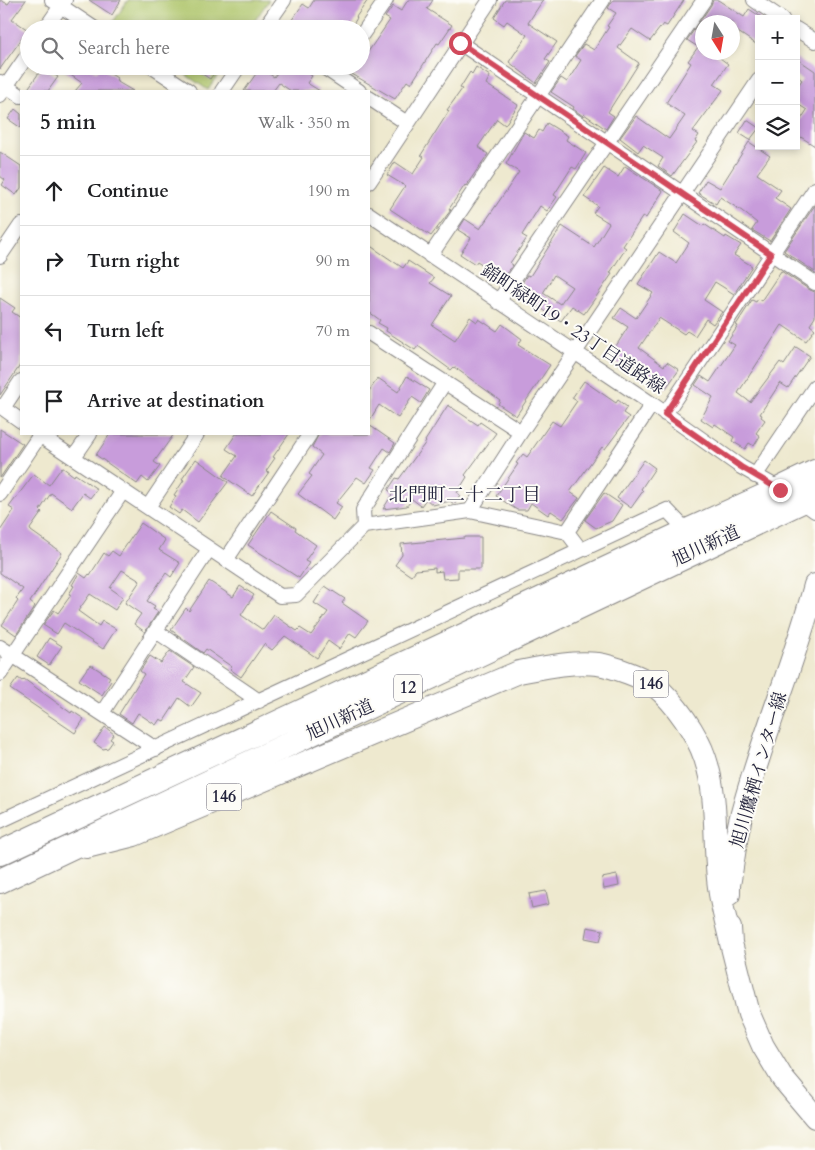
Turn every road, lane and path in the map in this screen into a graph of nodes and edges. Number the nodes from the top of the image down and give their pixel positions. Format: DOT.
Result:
graph roads {
  1 [pos="284,0"];
  2 [pos="386,0"];
  3 [pos="490,0"];
  4 [pos="603,0"];
  5 [pos="704,0"];
  6 [pos="754,0"];
  7 [pos="59,2"];
  8 [pos="776,15"];
  9 [pos="50,20"];
  10 [pos="83,20"];
  11 [pos="271,20"];
  12 [pos="370,23"];
  13 [pos="800,32"];
  14 [pos="815,41"];
  15 [pos="460,43"];
  16 [pos="20,65"];
  17 [pos="165,75"];
  18 [pos="233,75"];
  19 [pos="342,75"];
  20 [pos="755,86"];
  21 [pos="2,88"];
  22 [pos="188,90"];
  23 [pos="223,90"];
  24 [pos="358,90"];
  25 [pos="20,96"];
  26 [pos="539,96"];
  27 [pos="370,99"];
  28 [pos="407,123"];
  29 [pos="606,142"];
  30 [pos="370,180"];
  31 [pos="815,189"];
  32 [pos="682,194"];
  33 [pos="370,215"];
  34 [pos="20,226"];
  35 [pos="771,254"];
  36 [pos="0,256"];
  37 [pos="430,256"];
  38 [pos="815,283"];
  39 [pos="498,302"];
  40 [pos="371,339"];
  41 [pos="576,353"];
  42 [pos="20,382"];
  43 [pos="445,382"];
  44 [pos="815,387"];
  45 [pos="652,404"];
  46 [pos="1,407"];
  47 [pos="665,414"];
  48 [pos="20,421"];
  49 [pos="521,432"];
  50 [pos="38,435"];
  51 [pos="41,435"];
  52 [pos="89,435"];
  53 [pos="196,435"];
  54 [pos="309,435"];
  55 [pos="74,457"];
  56 [pos="815,472"];
  57 [pos="755,476"];
  58 [pos="780,490"];
  59 [pos="123,491"];
  60 [pos="0,494"];
  61 [pos="810,502"];
  62 [pos="148,507"];
  63 [pos="470,511"];
  64 [pos="364,526"];
  65 [pos="687,531"];
  66 [pos="567,532"];
  67 [pos="208,549"];
  68 [pos="580,550"];
  69 [pos="226,560"];
  70 [pos="815,585"];
  71 [pos="811,606"];
  72 [pos="156,631"];
  73 [pos="0,646"];
  74 [pos="13,655"];
  75 [pos="0,674"];
  76 [pos="259,701"];
  77 [pos="102,713"];
  78 [pos="156,749"];
  79 [pos="0,821"];
  80 [pos="0,853"];
  81 [pos="56,854"];
  82 [pos="0,881"];
  83 [pos="730,943"];
  84 [pos="815,1117"];
  1 -- 11 [label="street"];
  2 -- 12 [label="street"];
  3 -- 15 [label="street"];
  4 -- 26 [label="street"];
  5 -- 29 [label="street"];
  6 -- 8 [label="street"];
  7 -- 9 [label="street"];
  7 -- 10 [label="street"];
  13 -- 14 [label="street"];
  15 -- 26 [label="street"];
  15 -- 28 [label="street"];
  16 -- 21 [label="street"];
  17 -- 22 [label="street"];
  18 -- 23 [label="street"];
  19 -- 24 [label="street"];
  20 -- 32 [label="street"];
  21 -- 25 [label="street"];
  26 -- 29 [label="street"];
  26 -- 37 [label="street"];
  27 -- 28 [label="street"];
  28 -- 30 [label="street"];
  29 -- 32 [label="street"];
  29 -- 39 [label="street"];
  31 -- 35 [label="street"];
  32 -- 35 [label="street"];
  32 -- 41 [label="street"];
  33 -- 37 [label="street, 錦町緑町19・23丁目道路線"];
  34 -- 36 [label="street"];
  35 -- 38 [label="street"];
  35 -- 47 [label="street"];
  37 -- 39 [label="street, 錦町緑町19・23丁目道路線"];
  39 -- 41 [label="street, 錦町緑町19・23丁目道路線"];
  40 -- 43 [label="street"];
  41 -- 45 [label="street, 錦町緑町19・23丁目道路線"];
  41 -- 49 [label="street"];
  42 -- 46 [label="street"];
  43 -- 49 [label="street"];
  43 -- 64 [label="street"];
  44 -- 57 [label="street"];
  45 -- 47 [label="street, 錦町緑町19・23丁目道路線"];
  45 -- 66 [label="street"];
  46 -- 48 [label="street"];
  47 -- 57 [label="street, 錦町緑町19・23丁目道路線"];
  49 -- 63 [label="street"];
  50 -- 60 [label="street"];
  51 -- 55 [label="street"];
  52 -- 55 [label="street"];
  53 -- 62 [label="street"];
  54 -- 69 [label="street"];
  55 -- 59 [label="street"];
  56 -- 58 [label="highway, 旭川新道 / 12"];
  57 -- 58 [label="street, 錦町緑町19・23丁目道路線"];
  58 -- 61 [label="street, 錦町緑町19・23丁目道路線"];
  58 -- 65 [label="highway, 旭川新道 / 12"];
  59 -- 62 [label="street"];
  59 -- 74 [label="street"];
  61 -- 81 [label="highway, 旭川新道 / 12"];
  62 -- 67 [label="street"];
  63 -- 64 [label="street"];
  63 -- 66 [label="street"];
  64 -- 69 [label="street"];
  65 -- 68 [label="street"];
  65 -- 80 [label="highway, 旭川新道 / 12"];
  66 -- 68 [label="street"];
  67 -- 69 [label="street"];
  67 -- 72 [label="street"];
  68 -- 76 [label="street"];
  70 -- 71 [label="main road, 旭川鷹栖インター線 / 146"];
  71 -- 83 [label="main road, 旭川鷹栖インター線 / 146"];
  72 -- 76 [label="street"];
  72 -- 77 [label="street"];
  73 -- 74 [label="street"];
  74 -- 75 [label="street"];
  74 -- 77 [label="street"];
  76 -- 78 [label="street"];
  77 -- 78 [label="street"];
  78 -- 79 [label="street"];
  81 -- 82 [label="highway, 旭川新道 / 12"];
  81 -- 83 [label="main road, 146"];
  83 -- 84 [label="main road, 旭川鷹栖インター線 / 146"];
}
